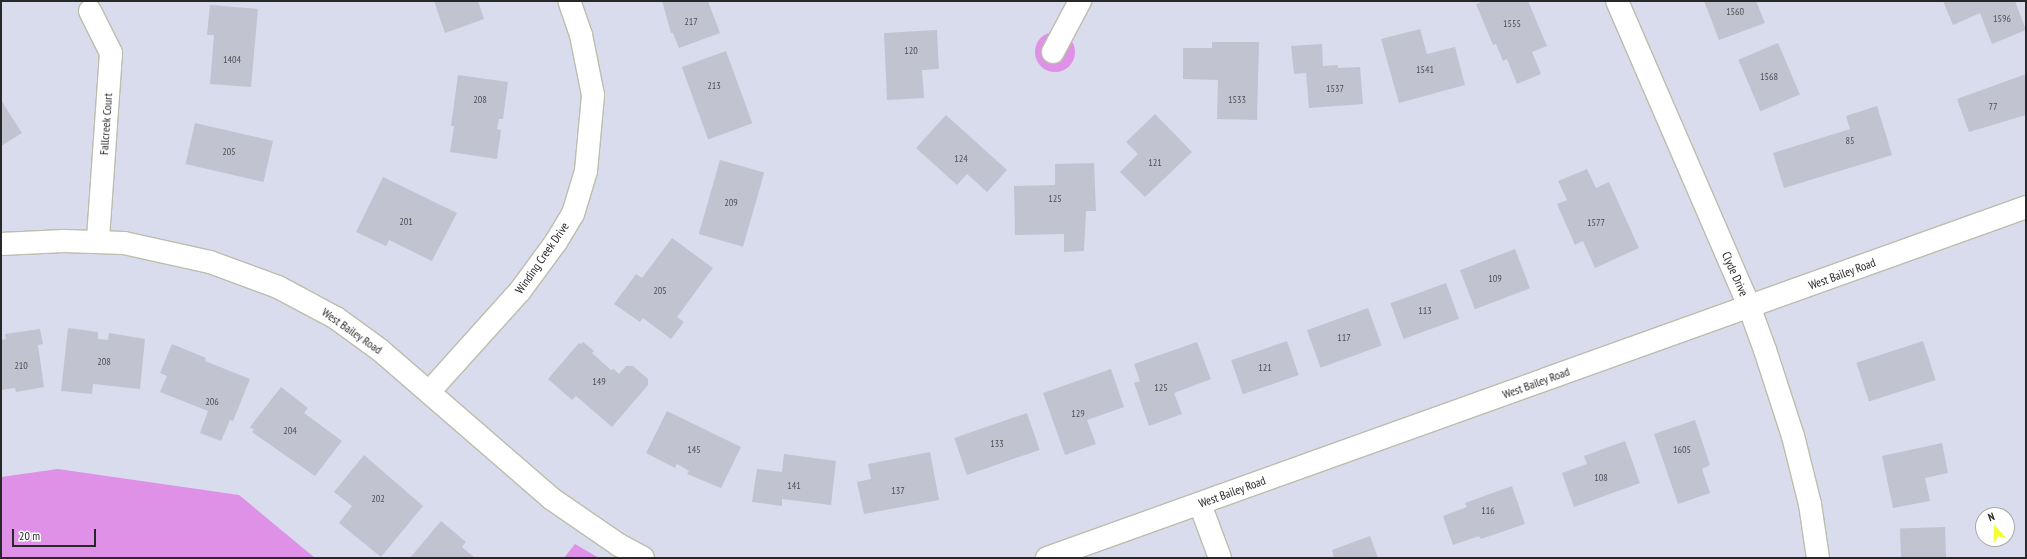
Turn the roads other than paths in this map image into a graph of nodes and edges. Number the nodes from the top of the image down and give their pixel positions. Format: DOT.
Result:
graph roads {
  1 [pos="569,1"];
  2 [pos="1080,1"];
  3 [pos="1617,1"];
  4 [pos="90,11"];
  5 [pos="1054,52"];
  6 [pos="2026,206"];
  7 [pos="98,241"];
  8 [pos="1,244"];
  9 [pos="1749,306"];
  10 [pos="429,392"];
  11 [pos="1200,504"];
  12 [pos="643,558"];
  13 [pos="1046,558"];
  14 [pos="1220,558"];
  15 [pos="1818,558"];
  1 -- 10 [label="street, Winding Creek Drive"];
  2 -- 5 [label="street"];
  3 -- 9 [label="street, Clyde Drive"];
  4 -- 7 [label="street, Fallcreek Court"];
  6 -- 9 [label="street, West Bailey Road"];
  7 -- 8 [label="street, West Bailey Road"];
  7 -- 10 [label="street, West Bailey Road"];
  9 -- 11 [label="street, West Bailey Road"];
  9 -- 15 [label="street, Clyde Drive"];
  10 -- 12 [label="street, West Bailey Road"];
  11 -- 13 [label="street, West Bailey Road"];
  11 -- 14 [label="street"];
}
